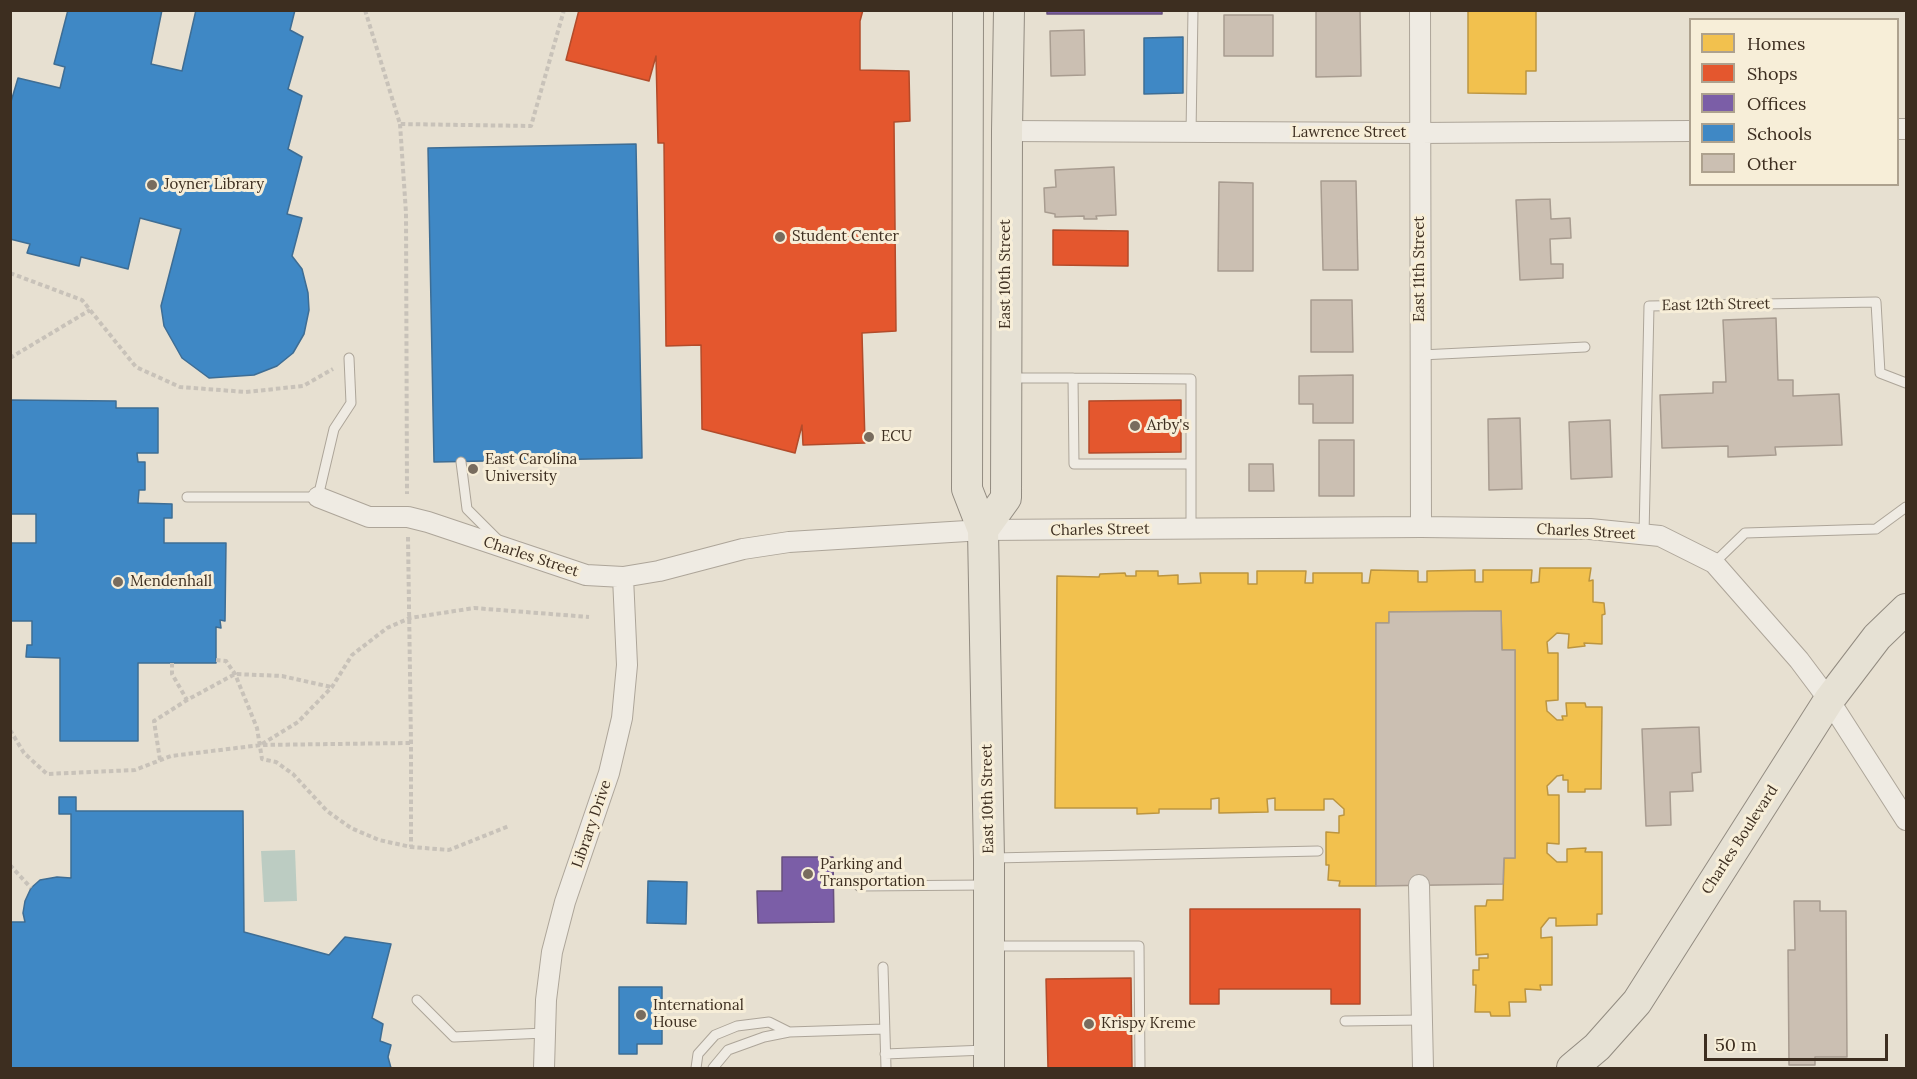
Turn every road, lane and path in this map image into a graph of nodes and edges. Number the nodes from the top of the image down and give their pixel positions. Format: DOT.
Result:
graph roads {
  1 [pos="365,10"];
  2 [pos="564,10"];
  3 [pos="968,10"];
  4 [pos="1009,10"];
  5 [pos="1193,10"];
  6 [pos="1420,10"];
  7 [pos="400,124"];
  8 [pos="1007,131"];
  9 [pos="1689,131"];
  10 [pos="1191,133"];
  11 [pos="1420,133"];
  12 [pos="10,273"];
  13 [pos="90,310"];
  14 [pos="1585,347"];
  15 [pos="1420,355"];
  16 [pos="10,358"];
  17 [pos="350,358"];
  18 [pos="326,375"];
  19 [pos="1006,378"];
  20 [pos="1073,378"];
  21 [pos="1906,383"];
  22 [pos="461,462"];
  23 [pos="1191,464"];
  24 [pos="408,494"];
  25 [pos="318,496"];
  26 [pos="187,497"];
  27 [pos="1906,507"];
  28 [pos="1421,527"];
  29 [pos="1191,529"];
  30 [pos="983,530"];
  31 [pos="1644,535"];
  32 [pos="408,536"];
  33 [pos="507,549"];
  34 [pos="1714,563"];
  35 [pos="623,577"];
  36 [pos="1906,609"];
  37 [pos="589,617"];
  38 [pos="410,618"];
  39 [pos="216,660"];
  40 [pos="172,663"];
  41 [pos="235,674"];
  42 [pos="332,687"];
  43 [pos="187,700"];
  44 [pos="1829,700"];
  45 [pos="10,730"];
  46 [pos="411,743"];
  47 [pos="261,745"];
  48 [pos="160,760"];
  49 [pos="1906,820"];
  50 [pos="509,826"];
  51 [pos="411,848"];
  52 [pos="1318,851"];
  53 [pos="10,865"];
  54 [pos="989,872"];
  55 [pos="1419,885"];
  56 [pos="859,886"];
  57 [pos="31,888"];
  58 [pos="989,946"];
  59 [pos="883,967"];
  60 [pos="417,1000"];
  61 [pos="1422,1020"];
  62 [pos="1345,1021"];
  63 [pos="884,1029"];
  64 [pos="789,1032"];
  65 [pos="544,1033"];
  66 [pos="885,1054"];
  67 [pos="989,1059"];
  68 [pos="544,1068"];
  69 [pos="696,1068"];
  70 [pos="713,1068"];
  71 [pos="886,1068"];
  72 [pos="1140,1068"];
  73 [pos="1422,1068"];
  74 [pos="1572,1068"];
  1 -- 7 [label="path"];
  2 -- 7 [label="path"];
  3 -- 30 [label="main road, East 10th Street"];
  4 -- 8 [label="main road, East 10th Street"];
  5 -- 10 [label="lane"];
  6 -- 11 [label="street, East 11th Street"];
  7 -- 24 [label="path"];
  8 -- 10 [label="street, Lawrence Street"];
  8 -- 19 [label="main road, East 10th Street"];
  9 -- 11 [label="street, Lawrence Street"];
  10 -- 11 [label="street, Lawrence Street"];
  11 -- 15 [label="street, East 11th Street"];
  12 -- 13 [label="path"];
  13 -- 16 [label="path"];
  13 -- 18 [label="path"];
  14 -- 15 [label="lane"];
  15 -- 28 [label="street, East 11th Street"];
  17 -- 25 [label="lane"];
  19 -- 20 [label="lane"];
  19 -- 30 [label="main road, East 10th Street"];
  20 -- 23 [label="lane"];
  20 -- 23 [label="lane"];
  21 -- 31 [label="lane, East 12th Street"];
  22 -- 33 [label="lane"];
  23 -- 29 [label="lane"];
  25 -- 26 [label="lane"];
  25 -- 33 [label="street, Charles Street"];
  27 -- 34 [label="lane"];
  28 -- 29 [label="street, Charles Street"];
  28 -- 31 [label="street, Charles Street"];
  29 -- 30 [label="street, Charles Street"];
  30 -- 35 [label="street, Charles Street"];
  30 -- 54 [label="main road, East 10th Street"];
  31 -- 34 [label="street, Charles Street"];
  32 -- 38 [label="path"];
  33 -- 35 [label="street, Charles Street"];
  34 -- 44 [label="street, Charles Street"];
  35 -- 65 [label="street, Library Drive"];
  36 -- 44 [label="main road, Charles Boulevard"];
  37 -- 38 [label="path"];
  38 -- 42 [label="path"];
  38 -- 46 [label="path"];
  39 -- 41 [label="path"];
  40 -- 43 [label="path"];
  41 -- 42 [label="path"];
  41 -- 43 [label="path"];
  41 -- 47 [label="path"];
  42 -- 47 [label="path"];
  43 -- 48 [label="path"];
  44 -- 49 [label="street"];
  44 -- 74 [label="main road, Charles Boulevard"];
  45 -- 48 [label="path"];
  46 -- 47 [label="path"];
  46 -- 51 [label="path"];
  47 -- 48 [label="path"];
  47 -- 51 [label="path"];
  50 -- 51 [label="path"];
  52 -- 54 [label="lane"];
  53 -- 57 [label="path"];
  54 -- 56 [label="lane"];
  54 -- 58 [label="main road, East 10th Street"];
  55 -- 61 [label="street"];
  58 -- 67 [label="main road, East 10th Street"];
  58 -- 72 [label="lane"];
  59 -- 63 [label="lane"];
  60 -- 65 [label="lane"];
  61 -- 62 [label="lane"];
  61 -- 73 [label="street"];
  63 -- 64 [label="lane"];
  63 -- 66 [label="lane"];
  64 -- 69 [label="lane"];
  64 -- 70 [label="lane"];
  65 -- 68 [label="street, Library Drive"];
  66 -- 67 [label="lane"];
  66 -- 71 [label="lane"];
}
